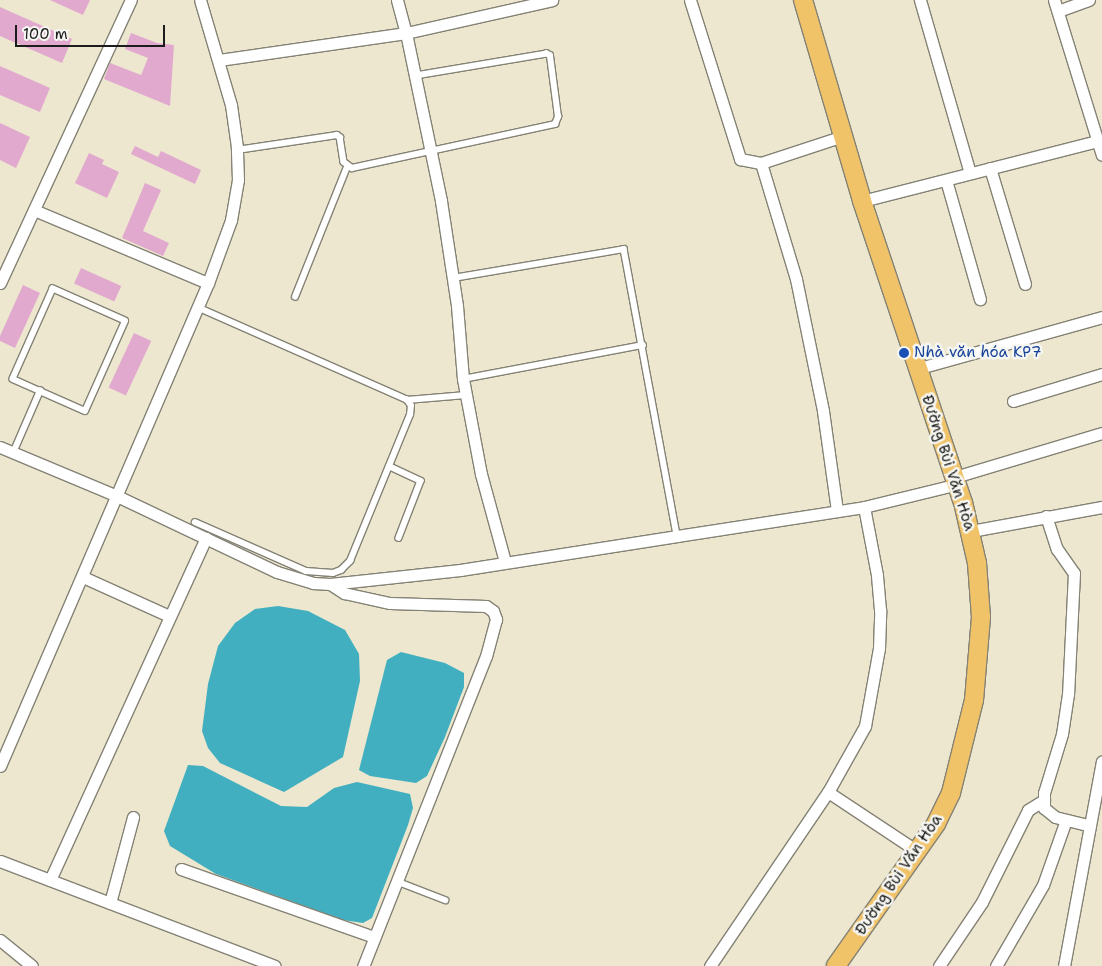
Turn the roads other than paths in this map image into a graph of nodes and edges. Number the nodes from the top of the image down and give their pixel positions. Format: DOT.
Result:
graph roads {
  1 [pos="130,0"];
  2 [pos="200,0"];
  3 [pos="397,0"];
  4 [pos="552,0"];
  5 [pos="690,0"];
  6 [pos="803,0"];
  7 [pos="920,0"];
  8 [pos="1089,0"];
  9 [pos="1056,6"];
  10 [pos="406,33"];
  11 [pos="219,60"];
  12 [pos="415,76"];
  13 [pos="843,136"];
  14 [pos="1098,141"];
  15 [pos="237,150"];
  16 [pos="430,150"];
  17 [pos="1102,154"];
  18 [pos="760,163"];
  19 [pos="347,167"];
  20 [pos="990,168"];
  21 [pos="970,174"];
  22 [pos="946,180"];
  23 [pos="862,201"];
  24 [pos="34,210"];
  25 [pos="453,278"];
  26 [pos="0,282"];
  27 [pos="208,284"];
  28 [pos="1025,284"];
  29 [pos="295,297"];
  30 [pos="980,299"];
  31 [pos="198,308"];
  32 [pos="1102,317"];
  33 [pos="643,345"];
  34 [pos="916,369"];
  35 [pos="1102,374"];
  36 [pos="463,379"];
  37 [pos="40,391"];
  38 [pos="466,395"];
  39 [pos="407,400"];
  40 [pos="1013,401"];
  41 [pos="1102,433"];
  42 [pos="0,447"];
  43 [pos="13,453"];
  44 [pos="389,466"];
  45 [pos="956,480"];
  46 [pos="117,496"];
  47 [pos="864,506"];
  48 [pos="1102,507"];
  49 [pos="837,511"];
  50 [pos="1046,516"];
  51 [pos="195,522"];
  52 [pos="971,531"];
  53 [pos="677,536"];
  54 [pos="206,538"];
  55 [pos="399,538"];
  56 [pos="505,562"];
  57 [pos="83,577"];
  58 [pos="330,584"];
  59 [pos="169,616"];
  60 [pos="1102,761"];
  61 [pos="0,766"];
  62 [pos="828,792"];
  63 [pos="1044,800"];
  64 [pos="134,817"];
  65 [pos="1066,820"];
  66 [pos="1090,826"];
  67 [pos="917,851"];
  68 [pos="0,861"];
  69 [pos="181,869"];
  70 [pos="50,880"];
  71 [pos="396,881"];
  72 [pos="445,900"];
  73 [pos="110,903"];
  74 [pos="374,936"];
  75 [pos="0,940"];
  76 [pos="32,966"];
  77 [pos="275,966"];
  78 [pos="362,966"];
  79 [pos="710,966"];
  80 [pos="836,966"];
  81 [pos="940,966"];
  82 [pos="996,966"];
  83 [pos="1064,966"];
  1 -- 24 [label="street"];
  2 -- 11 [label="street"];
  3 -- 10 [label="street"];
  4 -- 10 [label="street"];
  5 -- 18 [label="street"];
  6 -- 13 [label="main road, Đường Bùi Văn Hòa"];
  7 -- 21 [label="street"];
  8 -- 9 [label="street"];
  9 -- 14 [label="street"];
  10 -- 11 [label="street"];
  10 -- 12 [label="street"];
  11 -- 15 [label="street"];
  12 -- 16 [label="street"];
  12 -- 16 [label="lane"];
  13 -- 18 [label="street"];
  13 -- 23 [label="main road, Đường Bùi Văn Hòa"];
  14 -- 17 [label="street"];
  14 -- 20 [label="street"];
  15 -- 19 [label="lane"];
  15 -- 27 [label="street"];
  16 -- 19 [label="lane"];
  16 -- 25 [label="street"];
  18 -- 49 [label="street"];
  19 -- 29 [label="lane"];
  20 -- 21 [label="street"];
  20 -- 28 [label="street"];
  21 -- 22 [label="street"];
  22 -- 23 [label="street"];
  22 -- 30 [label="street"];
  23 -- 34 [label="main road, Đường Bùi Văn Hòa"];
  24 -- 26 [label="street"];
  24 -- 27 [label="street"];
  25 -- 33 [label="lane"];
  25 -- 36 [label="street"];
  27 -- 31 [label="street"];
  31 -- 39 [label="lane"];
  31 -- 46 [label="street"];
  32 -- 34 [label="street"];
  33 -- 36 [label="lane"];
  33 -- 53 [label="lane"];
  34 -- 45 [label="main road, Đường Bùi Văn Hòa"];
  35 -- 40 [label="street"];
  36 -- 38 [label="street"];
  37 -- 37 [label="lane"];
  37 -- 43 [label="lane"];
  38 -- 39 [label="lane"];
  38 -- 56 [label="street"];
  39 -- 44 [label="lane"];
  41 -- 45 [label="street"];
  42 -- 43 [label="street"];
  43 -- 46 [label="street"];
  44 -- 51 [label="lane"];
  44 -- 55 [label="lane"];
  45 -- 47 [label="street"];
  45 -- 52 [label="main road, Đường Bùi Văn Hòa"];
  46 -- 54 [label="street"];
  46 -- 57 [label="street"];
  47 -- 49 [label="street"];
  47 -- 62 [label="street"];
  48 -- 50 [label="street"];
  49 -- 53 [label="street"];
  50 -- 52 [label="street"];
  50 -- 63 [label="street"];
  52 -- 67 [label="main road, Đường Bùi Văn Hòa"];
  53 -- 56 [label="street"];
  54 -- 58 [label="street"];
  54 -- 59 [label="street"];
  56 -- 58 [label="street"];
  57 -- 59 [label="street"];
  57 -- 61 [label="street"];
  58 -- 71 [label="street"];
  59 -- 70 [label="street"];
  60 -- 66 [label="street"];
  62 -- 67 [label="street"];
  62 -- 79 [label="street"];
  63 -- 65 [label="street"];
  63 -- 81 [label="street"];
  64 -- 73 [label="street"];
  65 -- 66 [label="street"];
  65 -- 82 [label="street"];
  66 -- 83 [label="street"];
  67 -- 80 [label="main road, Đường Bùi Văn Hòa"];
  68 -- 70 [label="street"];
  69 -- 74 [label="street"];
  70 -- 73 [label="street"];
  71 -- 72 [label="lane"];
  71 -- 74 [label="street"];
  73 -- 77 [label="street"];
  74 -- 78 [label="street"];
  75 -- 76 [label="street"];
}
